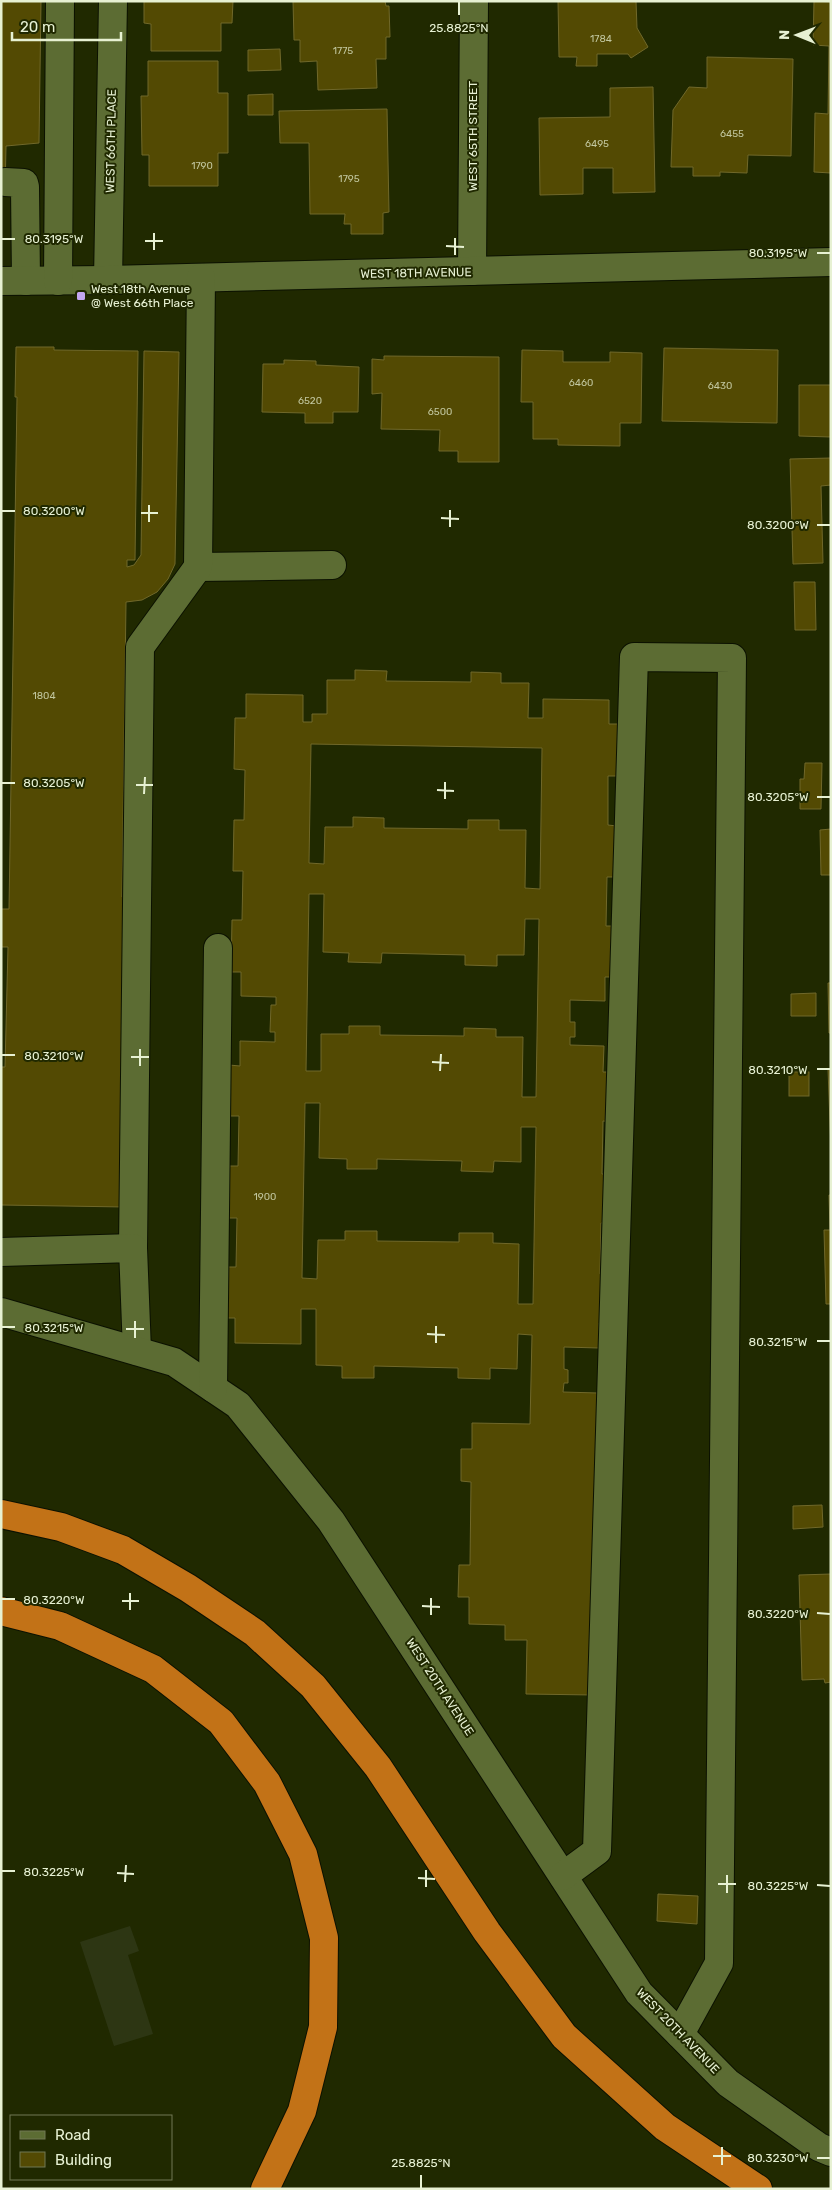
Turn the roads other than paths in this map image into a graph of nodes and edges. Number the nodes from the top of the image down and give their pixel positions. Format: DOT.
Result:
graph roads {
  1 [pos="60,1"];
  2 [pos="113,1"];
  3 [pos="474,1"];
  4 [pos="5,182"];
  5 [pos="831,262"];
  6 [pos="472,271"];
  7 [pos="201,278"];
  8 [pos="108,280"];
  9 [pos="14,281"];
  10 [pos="58,281"];
  11 [pos="332,566"];
  12 [pos="198,568"];
  13 [pos="218,948"];
  14 [pos="134,1248"];
  15 [pos="1,1252"];
  16 [pos="1,1312"];
  17 [pos="137,1351"];
  18 [pos="213,1388"];
  19 [pos="1,1514"];
  20 [pos="1,1611"];
  21 [pos="563,1876"];
  22 [pos="680,2034"];
  23 [pos="825,2150"];
  24 [pos="265,2189"];
  25 [pos="758,2189"];
  1 -- 10 [label="street"];
  2 -- 8 [label="street, WEST 66TH PLACE"];
  3 -- 6 [label="street, WEST 65TH STREET"];
  4 -- 9 [label="street"];
  5 -- 6 [label="street, WEST 18TH AVENUE"];
  6 -- 7 [label="street, WEST 18TH AVENUE"];
  7 -- 8 [label="street, WEST 18TH AVENUE"];
  7 -- 12 [label="street"];
  8 -- 10 [label="street, WEST 18TH AVENUE"];
  9 -- 10 [label="street, WEST 18TH AVENUE"];
  11 -- 12 [label="street"];
  12 -- 14 [label="street"];
  13 -- 18 [label="street"];
  14 -- 15 [label="street"];
  14 -- 17 [label="street"];
  16 -- 17 [label="street, WEST 20TH AVENUE"];
  17 -- 18 [label="street, WEST 20TH AVENUE"];
  18 -- 21 [label="street, WEST 20TH AVENUE"];
  19 -- 25 [label="highway"];
  20 -- 24 [label="highway"];
  21 -- 22 [label="street, WEST 20TH AVENUE"];
  21 -- 22 [label="street"];
  22 -- 23 [label="street, WEST 20TH AVENUE"];
}
